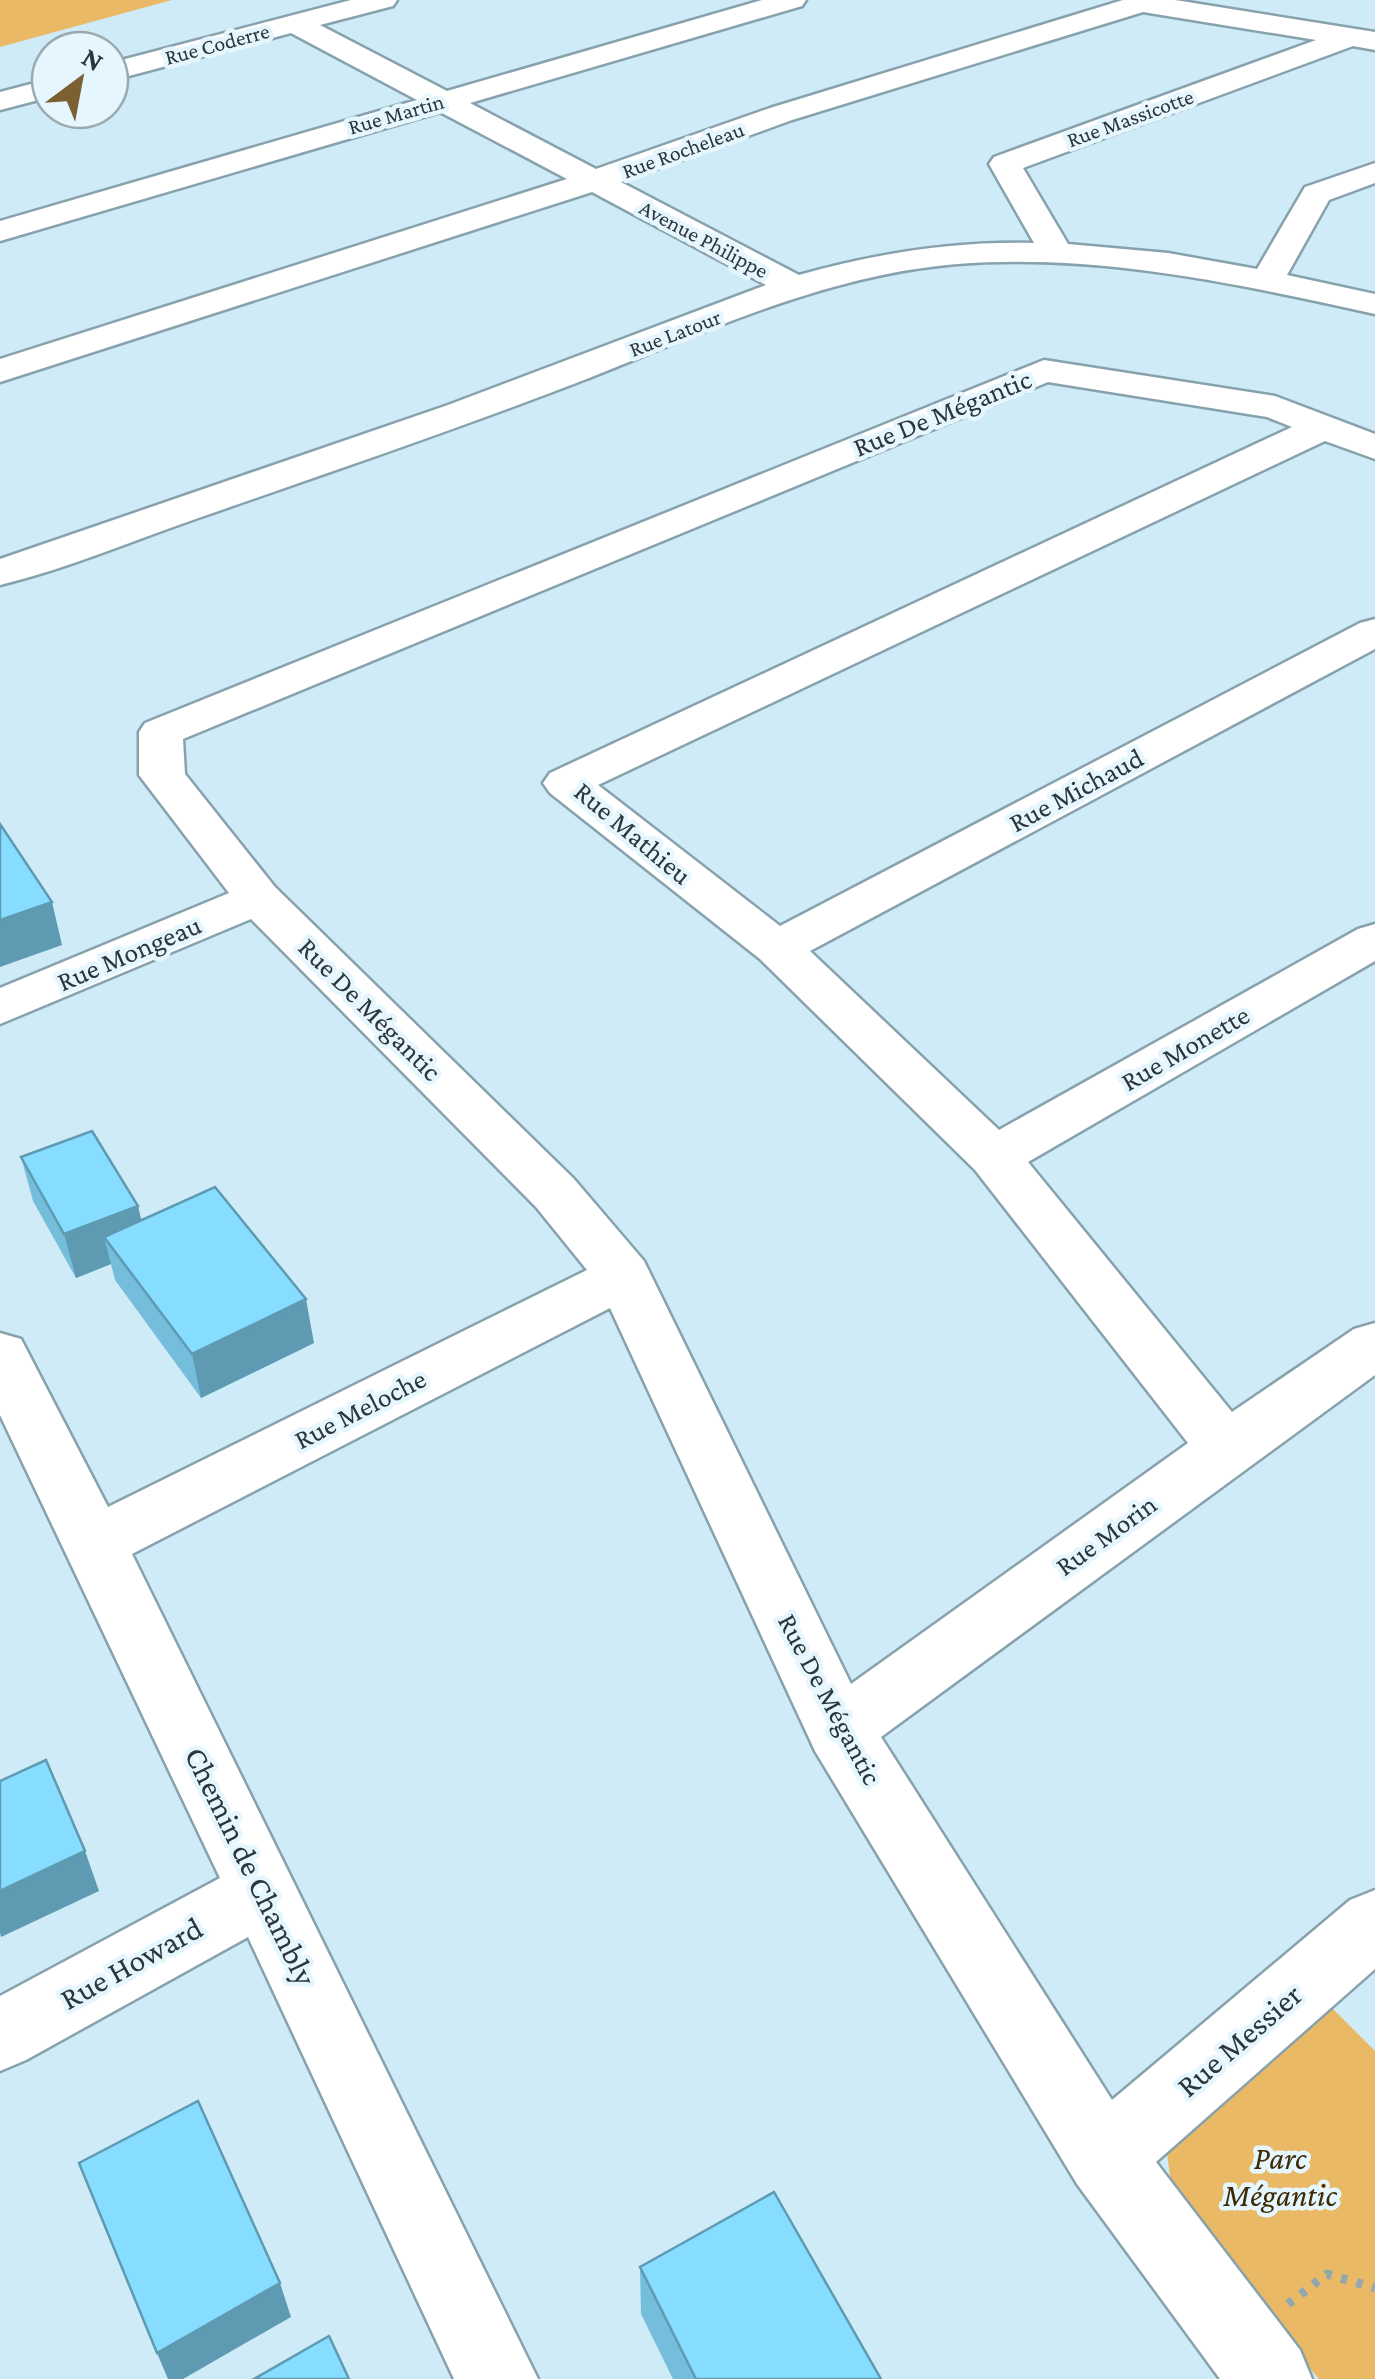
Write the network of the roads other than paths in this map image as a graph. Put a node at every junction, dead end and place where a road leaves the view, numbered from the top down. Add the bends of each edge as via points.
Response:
1 (383, 0) edge
2 (792, 0) edge
3 (294, 23) junction
4 (1363, 40) edge
5 (130, 67) edge
6 (30, 93) edge
7 (441, 100) junction
8 (0, 101) edge
9 (1375, 172) edge
10 (594, 181) junction
11 (0, 231) edge
12 (1056, 251) junction
13 (1268, 279) junction
14 (796, 287) junction
15 (1375, 304) edge
16 (0, 371) edge
17 (1326, 426) junction
18 (1375, 448) edge
19 (0, 573) edge
20 (1375, 632) edge
21 (258, 898) junction
22 (1375, 940) edge
23 (777, 948) junction
24 (0, 1007) edge
25 (994, 1157) junction
26 (624, 1276) junction
27 (1375, 1345) edge
28 (0, 1354) edge
29 (1226, 1448) junction
30 (95, 1543) junction
31 (840, 1730) junction
32 (264, 1892) junction
33 (1375, 1924) edge
34 (0, 2035) edge
35 (1104, 2157) junction
36 (1255, 2359) edge
37 (497, 2379) edge

1 - 3 street, Rue Coderre
2 - 7 street, Rue Martin
3 - 5 street, Rue Coderre
3 - 7 street, Avenue Philippe
4 - 10 street, Rue Rocheleau via 1142,2 780,114
4 - 12 street, Rue Massicotte via 1005,164
6 - 8 street
7 - 10 street, Avenue Philippe
7 - 11 street, Rue Martin
9 - 13 street via 1316,194
10 - 14 street, Avenue Philippe
10 - 16 street, Rue Rocheleau
12 - 13 street, Rue Latour
12 - 14 street, Rue Latour via 954,254
13 - 15 street, Rue Latour
14 - 19 street, Rue Latour
17 - 18 street, Rue De Mégantic
17 - 21 street, Rue De Mégantic via 1275,407 1044,371 161,732 162,775
17 - 23 street, Rue Mathieu via 566,783
20 - 23 street, Rue Michaud
21 - 24 street, Rue Mongeau
21 - 26 street, Rue De Mégantic via 555,1194
22 - 25 street, Rue Monette
23 - 25 street, Rue Mathieu
25 - 29 street, Rue Mathieu
26 - 30 street, Rue Meloche
26 - 31 street, Rue De Mégantic
27 - 29 street, Rue Morin
28 - 30 street, Chemin de Chambly
29 - 31 street, Rue Morin
30 - 32 street, Chemin de Chambly
31 - 35 street, Rue De Mégantic
32 - 34 street, Rue Howard
32 - 37 street, Chemin de Chambly
33 - 35 street, Rue Messier
35 - 36 street, Rue De Mégantic

